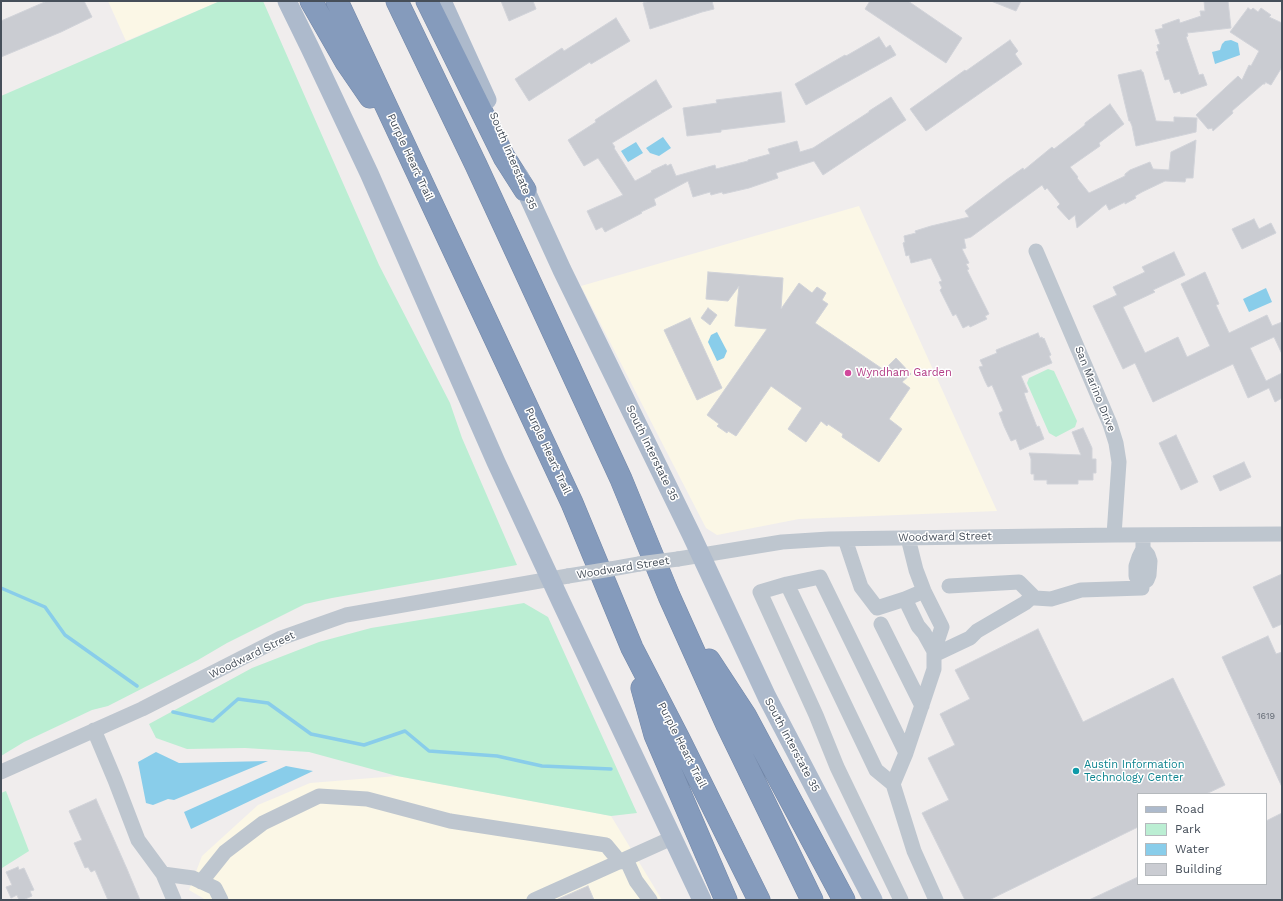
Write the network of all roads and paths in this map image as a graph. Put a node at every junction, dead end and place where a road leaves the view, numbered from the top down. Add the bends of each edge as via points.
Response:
1 (287, 1) edge
2 (311, 1) edge
3 (337, 1) edge
4 (397, 1) edge
5 (428, 1) edge
6 (442, 1) edge
7 (404, 145) junction
8 (525, 190) junction
9 (1036, 251) dead end
10 (1282, 534) edge
11 (1114, 535) junction
12 (908, 538) junction
13 (845, 539) junction
14 (1143, 542) junction
15 (701, 555) junction
16 (559, 578) junction
17 (787, 584) junction
18 (948, 586) dead end
19 (924, 591) junction
20 (669, 596) junction
21 (1033, 596) junction
22 (905, 599) junction
23 (881, 624) dead end
24 (632, 648) junction
25 (934, 653) junction
26 (922, 706) junction
27 (94, 730) junction
28 (906, 753) junction
29 (1, 772) edge
30 (893, 784) junction
31 (672, 838) junction
32 (623, 860) junction
33 (163, 874) junction
34 (201, 882) junction
35 (174, 900) edge
36 (221, 900) edge
37 (534, 900) edge
38 (650, 900) edge
39 (702, 900) edge
40 (726, 900) edge
41 (759, 900) edge
42 (812, 900) edge
43 (844, 900) edge
44 (873, 900) edge
45 (901, 900) edge
46 (936, 900) edge

1 - 16 main road via 368,173 496,462
2 - 7 highway via 346,62
3 - 7 highway, Purple Heart Trail
4 - 20 highway via 476,165 614,465
5 - 8 highway via 504,157
6 - 8 main road, South Interstate 35
7 - 24 highway, Purple Heart Trail via 572,503
8 - 15 main road, South Interstate 35
9 - 11 street, San Marino Drive via 1116,443 1119,462
10 - 14 street, Woodward Street
11 - 12 street, Woodward Street
11 - 14 street, Woodward Street
12 - 13 street, Woodward Street
12 - 19 street
13 - 15 street, Woodward Street via 782,542
13 - 22 street via 861,587 877,608
14 - 21 street via 1150,561 1149,575 1142,583 1142,588 1081,590 1051,599
15 - 16 street, Woodward Street, bridge
15 - 44 main road, South Interstate 35 via 766,697
16 - 27 street, Woodward Street via 346,615 281,638 142,709
16 - 31 main road
17 - 28 street via 820,577
17 - 30 street via 876,770
17 - 45 street via 760,592 837,767
18 - 21 street via 1020,582
19 - 22 street
19 - 25 street via 942,627
20 - 42 highway via 727,725
20 - 43 highway via 745,716
21 - 25 street via 970,638
22 - 25 street
23 - 26 street
24 - 40 highway via 655,736
24 - 41 highway, Purple Heart Trail
25 - 26 street via 934,669
26 - 28 street
27 - 29 street, Woodward Street
27 - 33 street via 138,840
28 - 30 street
30 - 46 street via 914,851
31 - 32 street
31 - 39 main road
32 - 34 street via 606,845 450,821 367,799 319,796 263,823 225,852
32 - 37 street
32 - 38 street
33 - 34 street via 193,878
33 - 35 street
34 - 36 street via 215,888

